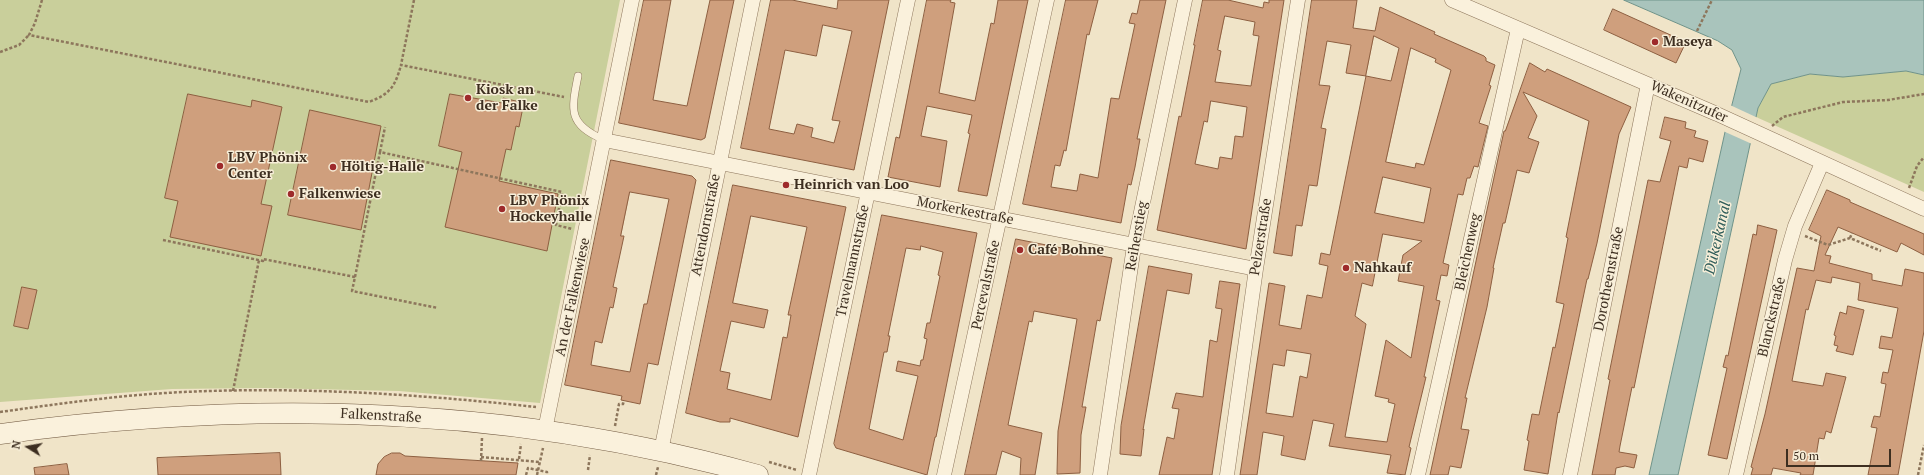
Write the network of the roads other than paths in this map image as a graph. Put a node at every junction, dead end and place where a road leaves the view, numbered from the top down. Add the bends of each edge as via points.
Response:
1 (632, 0) edge
2 (753, 0) edge
3 (908, 0) edge
4 (1047, 0) edge
5 (1185, 0) edge
6 (1298, 0) edge
7 (1452, 0) edge
8 (1518, 29) junction
9 (578, 76) dead end
10 (1648, 84) junction
11 (604, 140) junction
12 (719, 163) junction
13 (1822, 163) junction
14 (867, 193) junction
15 (1924, 209) edge
16 (1000, 218) junction
17 (1134, 246) junction
18 (1256, 269) junction
19 (0, 434) edge
20 (544, 438) junction
21 (660, 459) junction
22 (758, 475) edge
23 (809, 475) edge
24 (944, 475) edge
25 (1100, 475) edge
26 (1227, 475) edge
27 (1418, 475) edge
28 (1570, 475) edge
29 (1736, 475) edge

1 - 11 street, An der Falkenwiese
2 - 12 street, Attendornstraße
3 - 14 street, Travelmannstraße
4 - 16 street, Percevalstraße
5 - 17 street, Reiherstieg
6 - 18 street, Pelzerstraße
7 - 8 street, Wakenitzufer
8 - 10 street, Wakenitzufer
8 - 27 street, Bleichenweg
9 - 11 lane via 573,99 575,118 583,129
10 - 13 street, Wakenitzufer
10 - 28 street, Dorotheenstraße
11 - 12 street, Morkerkestraße
11 - 20 street, An der Falkenwiese
12 - 14 street, Morkerkestraße
12 - 21 street, Attendornstraße
13 - 15 street, Wakenitzufer
13 - 29 street, Blanckstraße via 1784,260
14 - 16 street, Morkerkestraße
14 - 23 street, Travelmannstraße
16 - 17 street, Morkerkestraße
16 - 24 street, Percevalstraße
17 - 18 street, Morkerkestraße
17 - 25 street, Reiherstieg
18 - 26 street, Pelzerstraße
19 - 20 main road, Falkenstraße via 72,424 235,413 342,413 427,417
20 - 21 main road, Falkenstraße
21 - 22 main road, Falkenstraße

